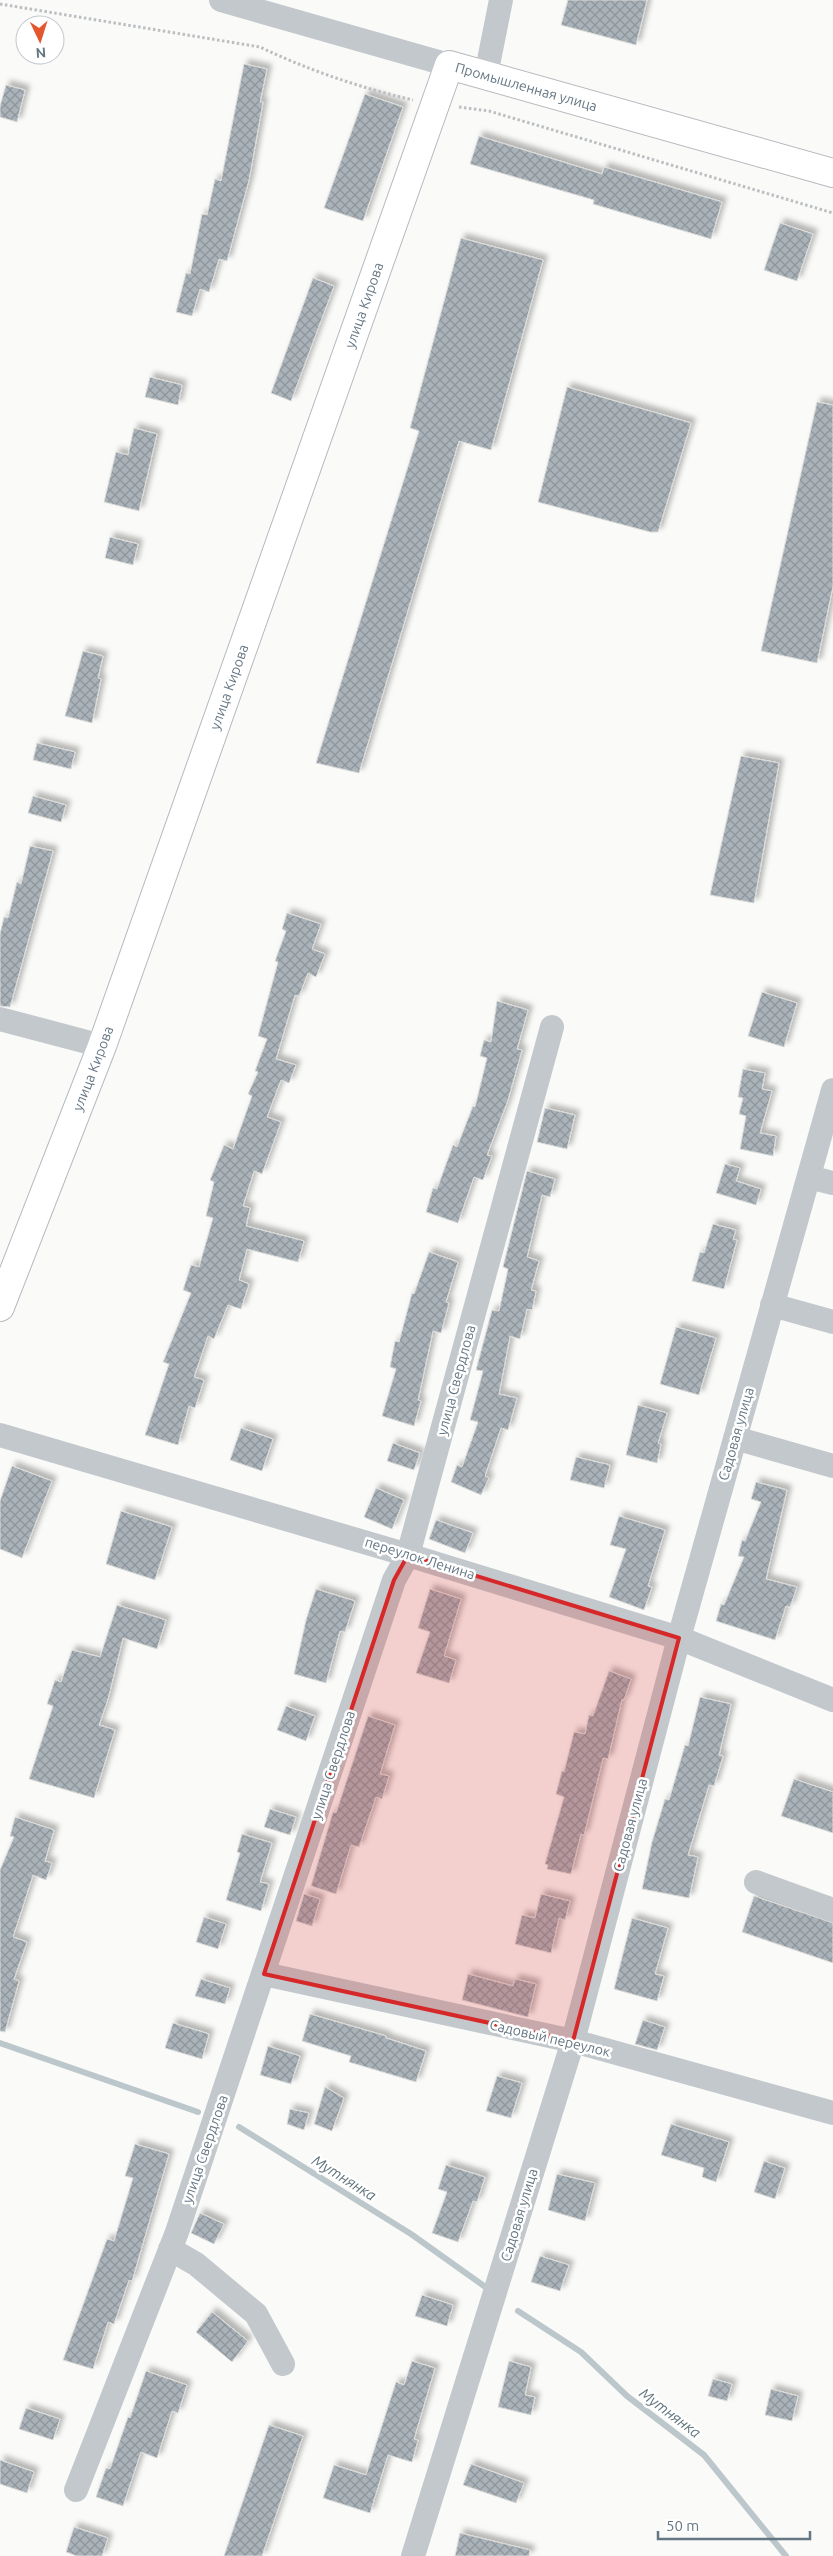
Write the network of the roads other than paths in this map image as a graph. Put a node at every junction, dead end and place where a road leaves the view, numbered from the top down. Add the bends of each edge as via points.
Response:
1 (220, 0) edge
2 (501, 0) edge
3 (449, 65) junction
4 (486, 75) junction
5 (833, 173) edge
6 (0, 1019) edge
7 (552, 1027) dead end
8 (102, 1046) junction
9 (833, 1090) edge
10 (809, 1177) junction
11 (833, 1183) edge
12 (772, 1305) junction
13 (0, 1307) edge
14 (832, 1317) edge
15 (0, 1435) edge
16 (735, 1438) junction
17 (833, 1466) edge
18 (408, 1555) junction
19 (679, 1638) junction
20 (833, 1700) edge
21 (756, 1882) dead end
22 (833, 1910) edge
23 (264, 1974) junction
24 (573, 2041) junction
25 (833, 2113) edge
26 (170, 2250) junction
27 (283, 2364) dead end
28 (76, 2490) dead end
29 (413, 2556) edge

1 - 3 street, Промышленная улица
2 - 4 street
3 - 4 main road, Промышленная улица
3 - 8 main road, улица Кирова
4 - 5 main road, Промышленная улица
6 - 8 street
7 - 18 street, улица Свердлова
8 - 13 main road, улица Кирова
9 - 10 street, Садовая улица
10 - 11 street
10 - 12 street, Садовая улица
12 - 14 street
12 - 16 street, Садовая улица
15 - 18 street, переулок Ленина
16 - 17 street
16 - 19 street, Садовая улица
18 - 19 street, переулок Ленина
18 - 23 street, улица Свердлова via 394,1580
19 - 20 street, переулок Ленина
19 - 24 street, Садовая улица
21 - 22 street
23 - 24 street, Садовый переулок
23 - 26 street, улица Свердлова
24 - 25 street, Садовый переулок
24 - 29 street, Садовая улица
26 - 27 street via 196,2264 256,2314
26 - 28 street, улица Свердлова

